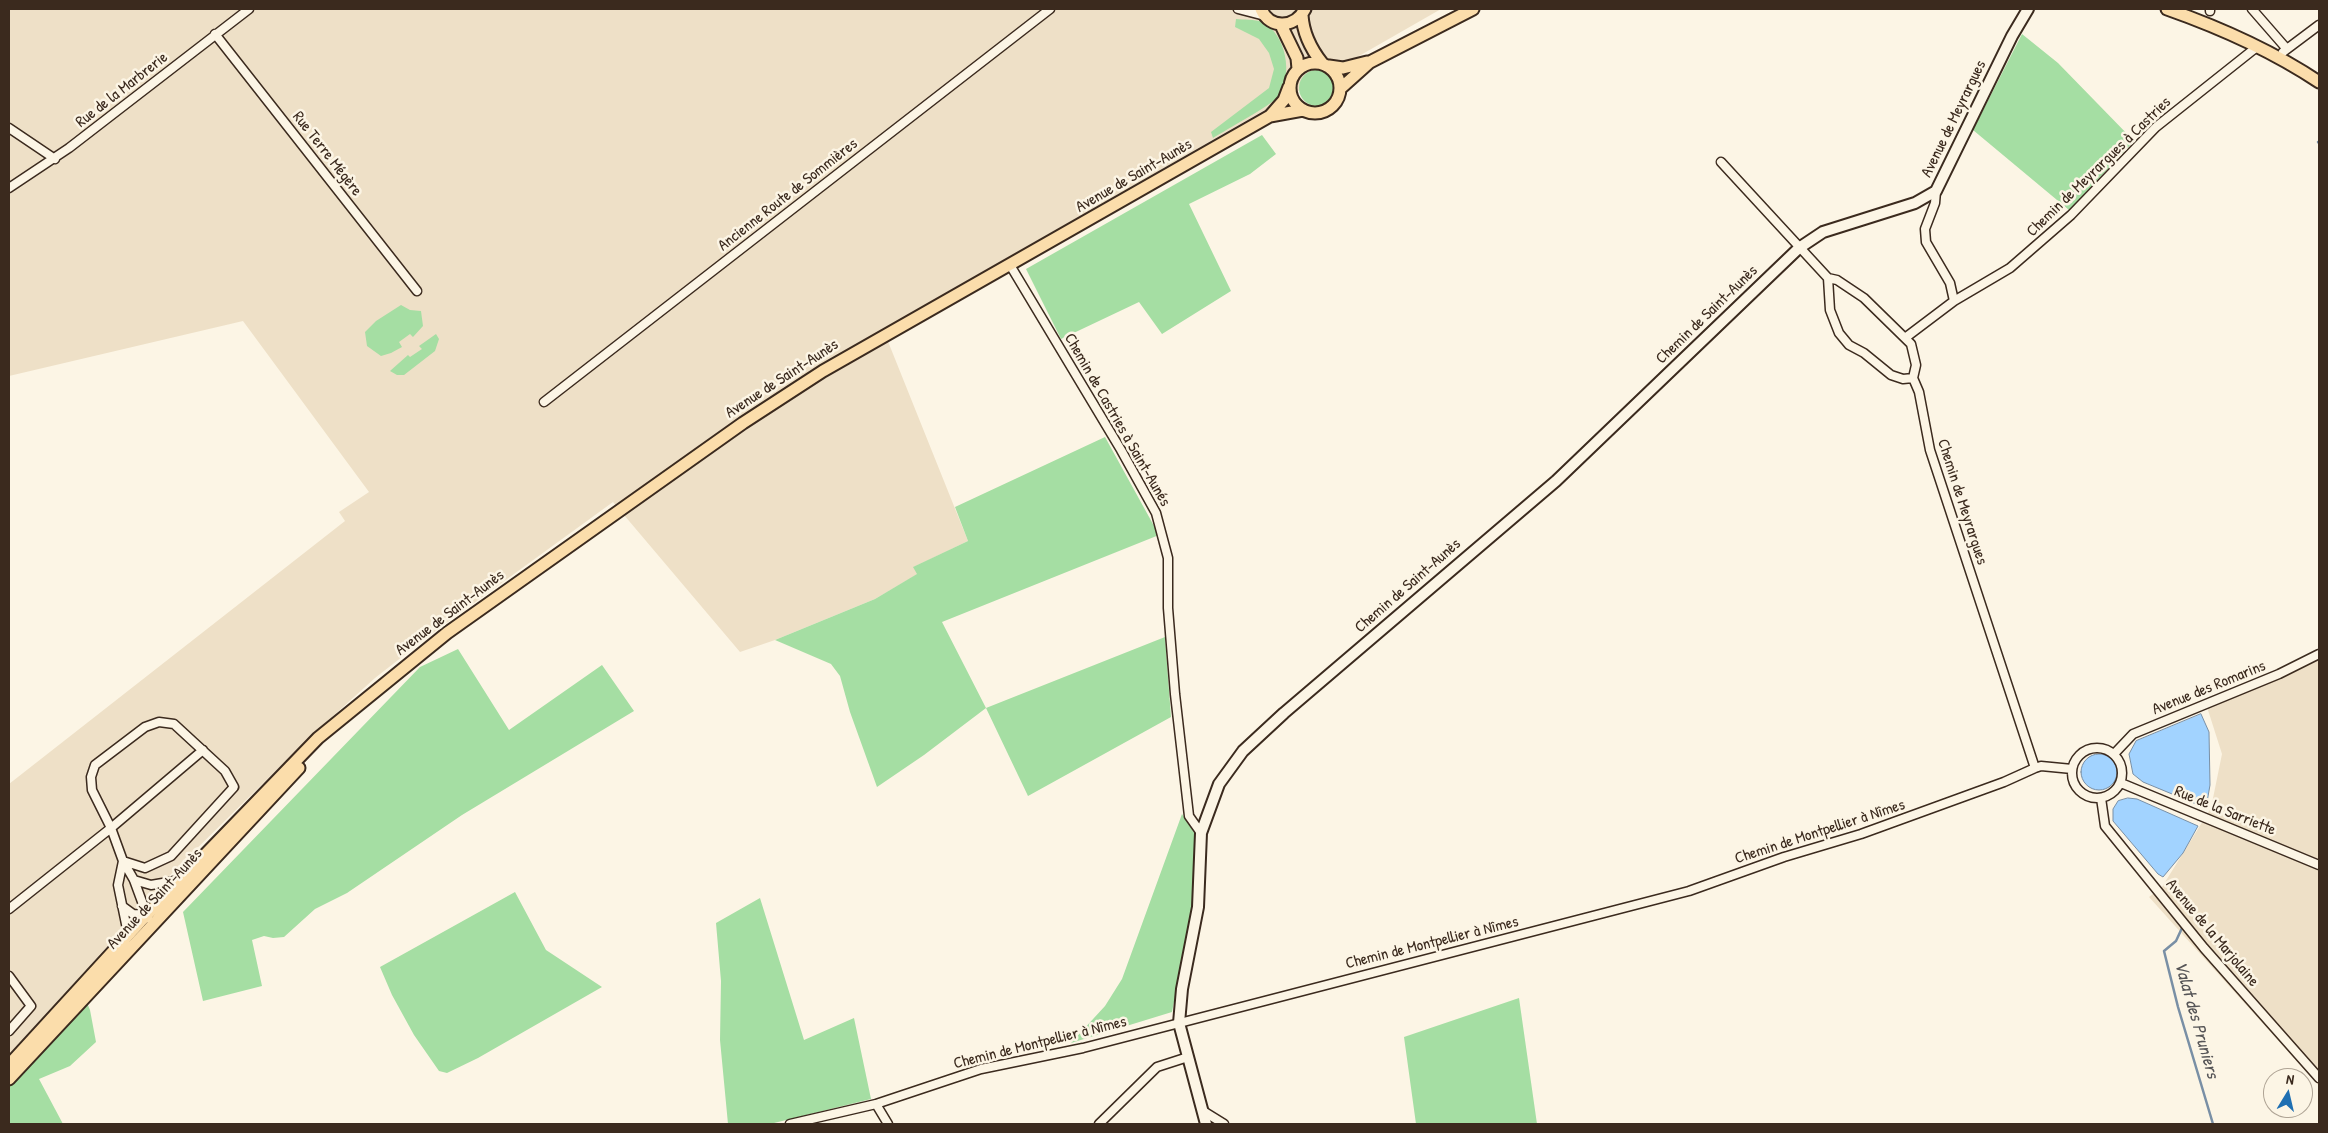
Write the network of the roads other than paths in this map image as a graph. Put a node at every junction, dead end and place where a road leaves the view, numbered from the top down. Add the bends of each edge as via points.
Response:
1 (249, 9) edge
2 (1050, 9) edge
3 (1238, 9) edge
4 (1473, 9) edge
5 (2028, 9) edge
6 (2166, 9) edge
7 (2252, 9) edge
8 (1264, 12) edge
9 (1303, 12) edge
10 (1282, 24) junction
11 (2319, 25) edge
12 (216, 34) junction
13 (2258, 46) junction
14 (2282, 52) junction
15 (1370, 62) junction
16 (1326, 65) junction
17 (1298, 69) junction
18 (2319, 82) edge
19 (1290, 83) junction
20 (1341, 88) junction
21 (1303, 110) junction
22 (1270, 116) junction
23 (9, 128) edge
24 (55, 159) junction
25 (1721, 162) dead end
26 (9, 188) edge
27 (1936, 191) junction
28 (1799, 248) junction
29 (1010, 265) junction
30 (1828, 278) junction
31 (417, 291) dead end
32 (1954, 301) junction
33 (1905, 338) junction
34 (1913, 378) junction
35 (544, 402) dead end
36 (2319, 654) edge
37 (343, 718) junction
38 (204, 750) junction
39 (2114, 754) junction
40 (2034, 768) junction
41 (2072, 769) junction
42 (2121, 782) junction
43 (2101, 798) junction
44 (111, 828) junction
45 (1201, 833) junction
46 (123, 861) junction
47 (2319, 865) edge
48 (134, 880) junction
49 (180, 880) junction
50 (122, 906) junction
51 (9, 909) edge
52 (164, 914) junction
53 (147, 915) junction
54 (151, 928) junction
55 (127, 936) junction
56 (9, 976) edge
57 (1179, 1023) junction
58 (9, 1031) edge
59 (1188, 1056) junction
60 (9, 1065) edge
61 (2319, 1078) edge
62 (9, 1079) edge
63 (876, 1104) junction
64 (1203, 1111) junction
65 (790, 1124) edge
66 (888, 1124) edge
67 (1099, 1124) edge
68 (1206, 1124) edge
69 (1224, 1124) edge

1 - 12 street, Rue de la Marbrerie
2 - 35 street, Ancienne Route de Sommières
3 - 8 street
4 - 15 main road
5 - 27 street, Avenue de Meyrargues
6 - 13 main road via 2225,30
7 - 14 street
8 - 10 main road via 1270,20
9 - 10 main road via 1293,23
9 - 16 main road via 1303,25 1314,53
10 - 17 main road via 1297,58
11 - 14 street
12 - 24 street, Rue de la Marbrerie
12 - 31 street, Rue Terre Mégère
13 - 14 main road
13 - 32 street, Chemin de Meyrargues à Castries via 2156,126 2071,215 2010,268
14 - 18 main road
15 - 16 main road via 1343,68
15 - 20 main road
16 - 17 main road via 1305,64
16 - 20 main road via 1336,72
17 - 19 main road
19 - 21 main road via 1293,99
19 - 22 main road, Avenue de Saint-Aunès via 1284,100
20 - 21 main road via 1329,109 1313,113
21 - 22 main road, Avenue de Saint-Aunès
22 - 29 main road, Avenue de Saint-Aunès
23 - 24 street
24 - 26 street, Rue de la Marbrerie
25 - 28 street, Chemin de Meyrargues
27 - 28 street, Avenue de Meyrargues via 1915,203 1823,232
27 - 32 street via 1925,229 1926,242 1950,284
28 - 30 street, Chemin de Meyrargues
28 - 45 street, Chemin de Saint-Aunès via 1556,481 1242,751 1219,784
29 - 37 main road, Avenue de Saint-Aunès via 847,356 743,423 447,633
29 - 45 street, Chemin de Castries à Saint-Aunés via 1156,513 1168,558 1168,608 1175,694 1189,816
30 - 33 street, Chemin de Meyrargues via 1864,298
30 - 34 street via 1830,310 1839,333 1849,345 1891,375
32 - 33 street, Chemin de Meyrargues à Castries
33 - 34 street, Chemin de Meyrargues via 1911,344 1914,356
34 - 40 street, Chemin de Meyrargues via 1919,392 1930,450
36 - 39 street, Avenue des Romarins via 2279,674 2133,734
37 - 49 main road, Avenue de Saint-Aunès via 318,738
37 - 52 main road, Avenue de Saint-Aunès
38 - 44 street
38 - 44 street via 174,724 159,722 145,727 95,765 91,777 92,790
38 - 46 street via 225,771 234,786 171,856 145,868
39 - 41 street via 2104,748 2087,749 2078,756
39 - 42 street via 2122,768
40 - 41 street, Chemin de Montpellier à Nîmes
40 - 57 street, Chemin de Montpellier à Nîmes via 1861,834 1689,891
41 - 43 street via 2080,791
42 - 43 street via 2114,792
42 - 47 street, Rue de la Sarriette
43 - 61 street, Avenue de la Marjolaine via 2105,826 2204,948
44 - 46 street
44 - 51 street
45 - 57 street, Chemin de Saint-Aunès via 1198,907 1182,989
46 - 48 street
46 - 50 street via 118,885
48 - 49 street via 151,884
48 - 53 street
49 - 53 main road, Avenue de Saint-Aunès
50 - 53 street via 133,914
50 - 55 street
52 - 53 street
52 - 54 main road, Avenue de Saint-Aunès
53 - 54 street
53 - 55 main road, Avenue de Saint-Aunès
54 - 62 main road, Avenue de Saint-Aunès
55 - 60 main road, Avenue de Saint-Aunès
56 - 58 street via 31,1006
57 - 59 street
57 - 63 street, Chemin de Montpellier à Nîmes via 1083,1048 981,1069
59 - 64 street
59 - 67 street via 1157,1067
63 - 65 street, Chemin de Montpellier à Nîmes
63 - 66 street
64 - 68 street
64 - 69 street

